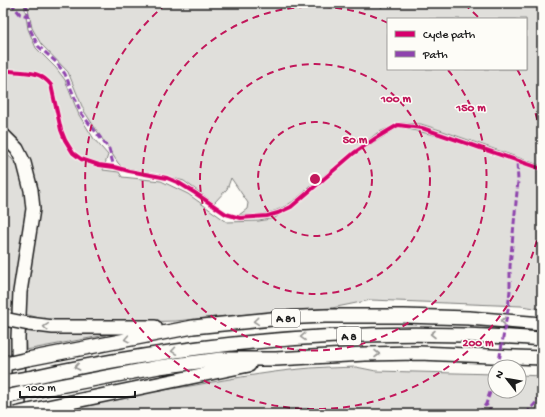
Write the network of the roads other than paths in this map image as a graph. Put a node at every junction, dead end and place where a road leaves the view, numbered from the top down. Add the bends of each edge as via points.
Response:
1 (3, 135) edge
2 (3, 148) edge
3 (26, 173) junction
4 (6, 319) edge
5 (542, 324) edge
6 (193, 327) junction
7 (542, 339) edge
8 (542, 358) edge
9 (276, 359) junction
10 (6, 364) edge
11 (6, 382) edge
12 (6, 397) edge
13 (24, 412) edge
14 (15, 414) edge

1 - 3 highway via 21,154
2 - 3 highway
3 - 13 highway via 33,209 20,292 18,338
6 -> 4 highway, bridge via 52,327
5 -> 6 highway, A 81 via 428,316 325,316
6 -> 10 highway, A 81, bridge
7 -> 11 highway, A 8, bridge via 404,334 280,339 157,353
9 -> 8 highway, A 8 via 419,353
9 - 12 highway, A 8, bridge via 221,359 159,367
9 - 13 highway
13 - 14 highway, bridge

